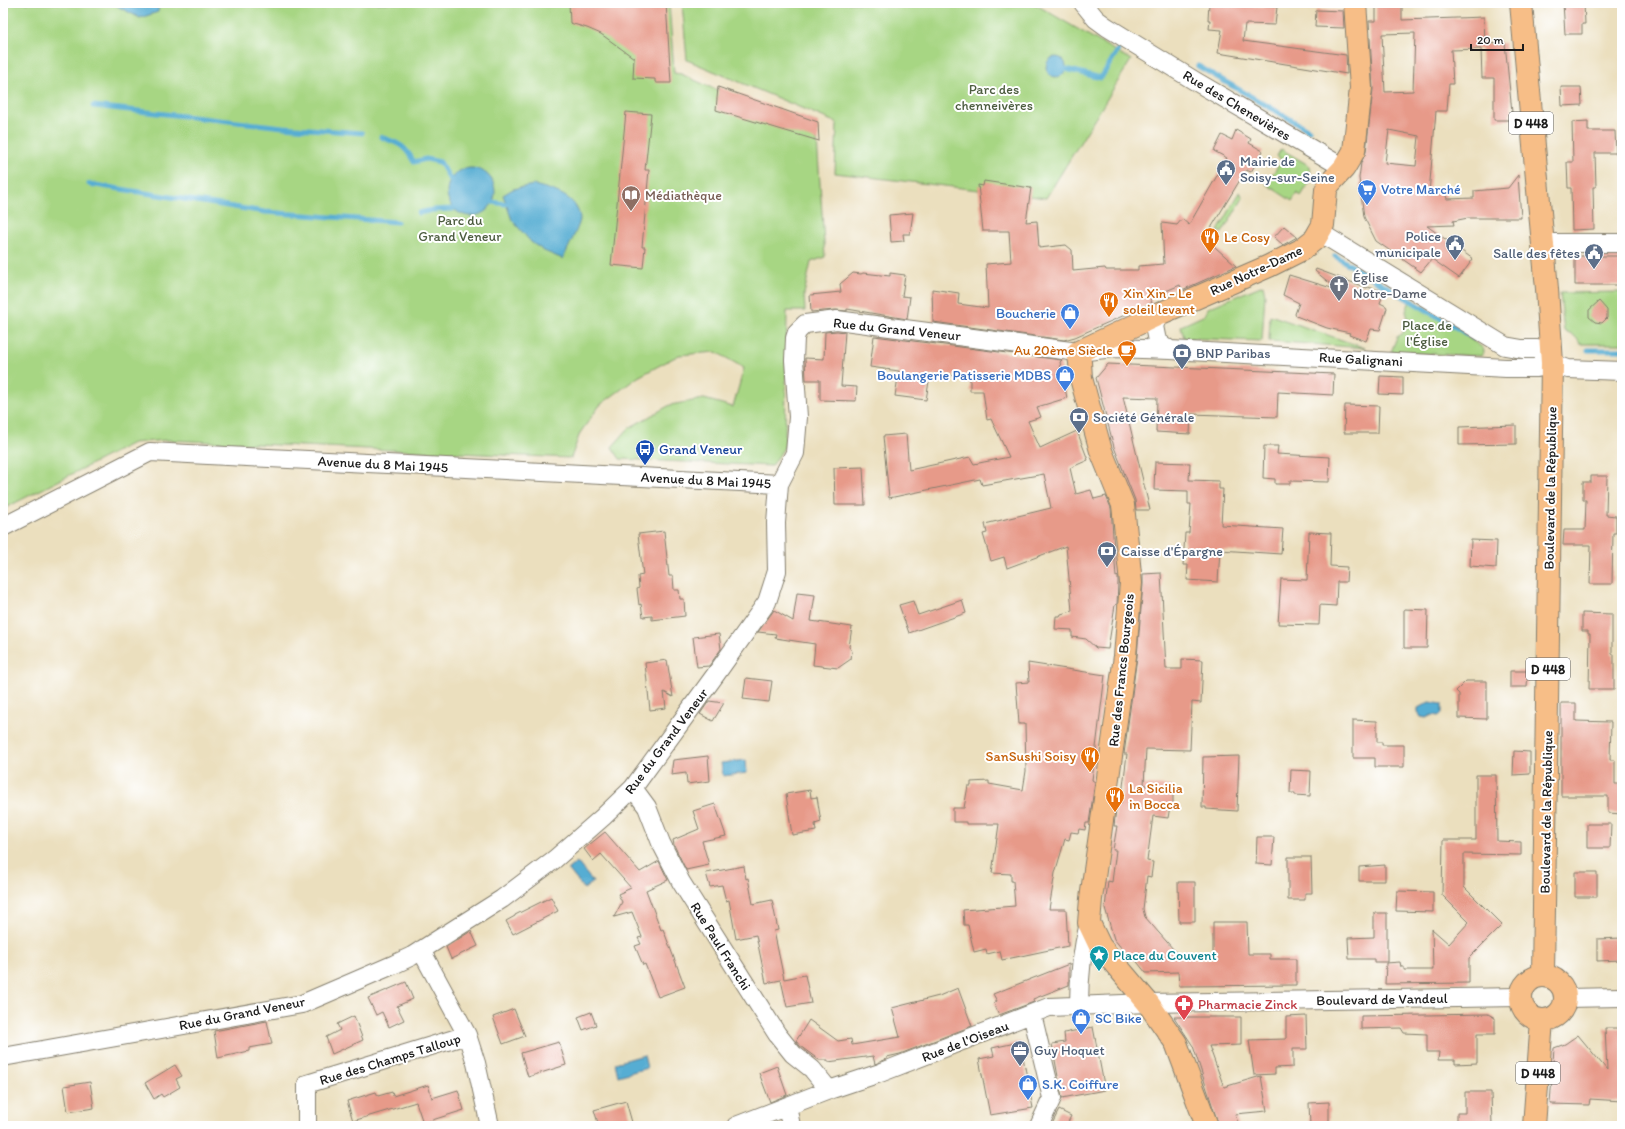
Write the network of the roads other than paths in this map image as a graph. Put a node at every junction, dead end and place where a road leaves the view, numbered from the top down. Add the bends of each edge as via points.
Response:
1 (1083, 3) edge
2 (1355, 3) edge
3 (1521, 3) edge
4 (1344, 168) junction
5 (1320, 232) junction
6 (1542, 243) junction
7 (1622, 244) edge
8 (1159, 314) junction
9 (1505, 346) junction
10 (1170, 350) junction
11 (1078, 352) junction
12 (1552, 363) junction
13 (1506, 368) junction
14 (1622, 371) edge
15 (780, 484) junction
16 (3, 527) edge
17 (633, 788) junction
18 (1089, 923) junction
19 (421, 950) junction
20 (1543, 975) junction
21 (1520, 997) junction
22 (1622, 997) edge
23 (1565, 998) junction
24 (1148, 1003) junction
25 (1079, 1005) junction
26 (1032, 1014) junction
27 (1542, 1020) junction
28 (467, 1035) junction
29 (3, 1057) edge
30 (829, 1090) junction
31 (787, 1106) junction
32 (307, 1126) edge
33 (490, 1126) edge
34 (736, 1126) edge
35 (791, 1126) edge
36 (1039, 1126) edge
37 (1207, 1126) edge
38 (1534, 1126) edge

1 - 4 street, Rue des Chenevières via 1096,19
2 - 4 main road via 1361,88 1354,151
3 - 6 main road, Boulevard de la République / D 448
4 - 5 main road via 1326,190
5 - 8 main road, Rue Notre-Dame via 1301,250
5 - 9 street
6 - 7 street
6 - 12 main road, Boulevard de la République / D 448
8 - 10 street via 1154,326 1157,341
8 - 11 main road, Rue Notre-Dame
9 - 12 street via 1537,349
9 - 13 street
10 - 11 street, Rue Galignani via 1114,348
10 - 13 street, Rue Galignani
11 - 15 street, Rue du Grand Veneur via 837,320 805,324 795,338 798,417 795,453
11 - 18 main road, Rue des Francs Bourgeois via 1081,378 1101,451 1123,505 1131,583 1125,656
12 - 13 street, Rue Galignani via 1537,368
12 - 14 street via 1568,369
12 - 20 main road, Boulevard de la République / D 448
15 - 16 street, Avenue du 8 Mai 1945 via 150,452
15 - 17 street, Rue du Grand Veneur via 776,523 777,571 767,602
17 - 19 street, Rue du Grand Veneur via 555,858 508,894
17 - 30 street, Rue Paul Franchi via 647,807 661,843 682,882 777,1034 792,1054 812,1069
18 - 24 main road via 1100,946
18 - 25 street, Rue des Francs Bourgeois via 1081,964
19 - 28 street
19 - 29 street, Rue du Grand Veneur via 395,964 302,1004
20 - 21 main road via 1529,980 1523,986
20 - 23 main road via 1557,981
21 - 24 street, Boulevard de Vandeul
21 - 27 main road via 1528,1014
22 - 23 street
23 - 27 main road via 1562,1010 1550,1019
24 - 25 street, Rue de l'Oiseau
24 - 37 main road via 1176,1044
25 - 26 street, Rue de l'Oiseau via 1049,1007
26 - 30 street, Rue de l'Oiseau
26 - 36 street via 1052,1098
27 - 38 main road, D 448
28 - 32 street, Rue des Champs Talloup via 307,1084
28 - 33 street
30 - 31 street, Rue de l'Oiseau
31 - 34 street, Rue de l'Oiseau
31 - 35 street

